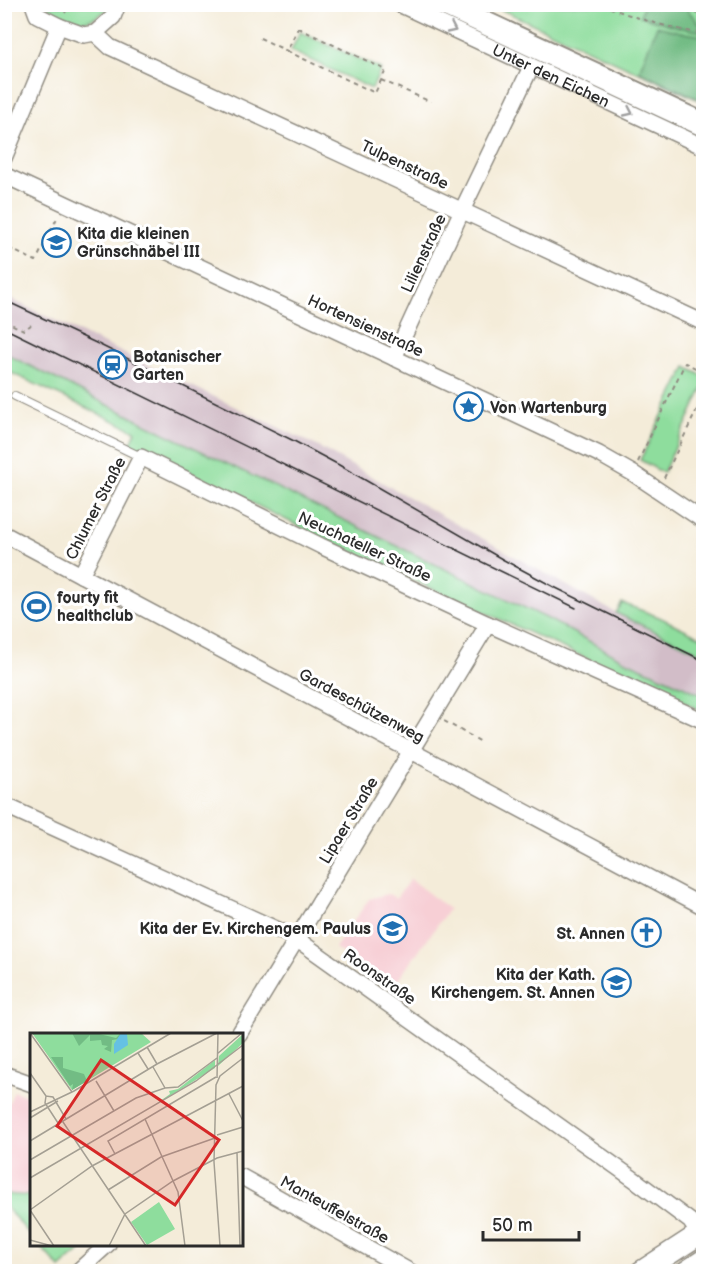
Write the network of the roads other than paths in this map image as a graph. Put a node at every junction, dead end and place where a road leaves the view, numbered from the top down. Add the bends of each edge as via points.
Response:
1 (33, 4) edge
2 (118, 4) edge
3 (399, 4) edge
4 (444, 4) edge
5 (62, 20) junction
6 (95, 33) junction
7 (531, 67) junction
8 (704, 125) edge
9 (704, 147) edge
10 (4, 158) edge
11 (4, 175) edge
12 (462, 211) junction
13 (704, 323) edge
14 (394, 358) junction
15 (15, 396) dead end
16 (141, 457) junction
17 (704, 521) edge
18 (4, 534) edge
19 (81, 575) junction
20 (488, 624) junction
21 (704, 721) edge
22 (411, 751) junction
23 (4, 805) edge
24 (704, 907) edge
25 (297, 940) junction
26 (240, 1033) edge
27 (4, 1074) edge
28 (30, 1083) edge
29 (243, 1178) edge
30 (701, 1232) edge
31 (107, 1246) edge
32 (704, 1260) edge
33 (77, 1272) edge
34 (411, 1272) edge
35 (641, 1272) edge
36 (686, 1272) edge

1 - 5 street via 37,15
2 - 6 street via 113,17
3 -> 7 street, Unter den Eichen
4 - 8 main road, Unter den Eichen
5 - 6 street via 84,35
5 - 10 street
6 - 12 street, Tulpenstraße via 110,47
7 -> 9 street, Unter den Eichen
7 - 12 street, Lilienstraße
11 - 14 street, Hortensienstraße
12 - 13 street, Tulpenstraße
12 - 14 street, Lilienstraße
14 - 17 street, Hortensienstraße via 599,454
15 - 16 lane, Neuchateller Straße
16 - 19 street, Chlumer Straße
16 - 20 street, Neuchateller Straße
18 - 19 street, Gardeschützenweg
19 - 22 street, Gardeschützenweg
20 - 21 street, Neuchateller Straße
20 - 22 street, Lipaer Straße
22 - 24 street, Gardeschützenweg
22 - 25 street, Lipaer Straße
23 - 25 street, Roonstraße
25 - 26 street, Lipaer Straße
25 - 30 street, Roonstraße via 635,1180
27 - 28 street
29 - 34 street, Manteuffelstraße
30 - 35 main road
31 - 33 street
32 - 36 main road

